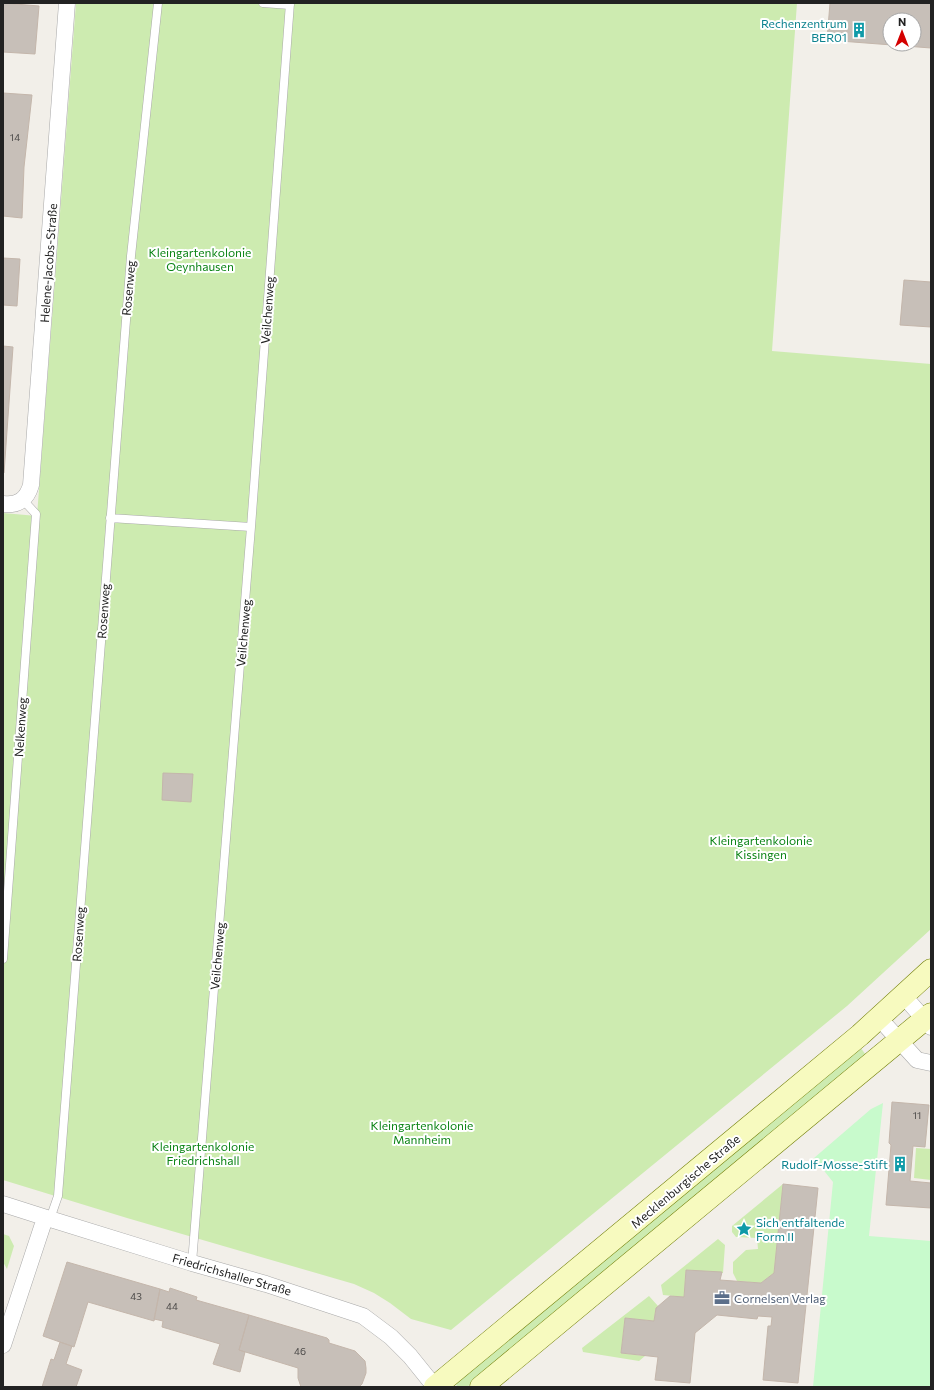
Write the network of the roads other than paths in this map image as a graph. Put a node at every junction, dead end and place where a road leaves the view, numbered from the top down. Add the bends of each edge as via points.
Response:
1 (67, 3) edge
2 (158, 3) edge
3 (263, 3) edge
4 (290, 4) edge
5 (23, 500) junction
6 (3, 504) edge
7 (110, 518) junction
8 (251, 527) junction
9 (3, 959) edge
10 (931, 970) edge
11 (903, 995) junction
12 (879, 1018) junction
13 (929, 1020) edge
14 (898, 1041) junction
15 (931, 1063) edge
16 (3, 1204) edge
17 (47, 1219) junction
18 (192, 1263) junction
19 (3, 1345) edge
20 (435, 1387) edge
21 (481, 1387) edge

1 - 5 street, Helene-Jacobs-Straße via 30,485
2 - 7 lane, Rosenweg via 131,256
3 - 4 lane
4 - 8 lane, Veilchenweg
5 - 6 street via 10,505
5 - 9 lane, Nelkenweg via 36,514
7 - 8 lane
7 - 17 lane, Rosenweg via 58,1196
8 - 18 lane, Veilchenweg
10 - 11 main road, Mecklenburgische Straße
11 - 12 main road, Mecklenburgische Straße
11 - 13 street
12 - 14 street
12 - 20 main road, Mecklenburgische Straße
13 - 14 main road
14 - 15 street via 917,1060
14 - 21 main road
16 - 17 street, Friedrichshaller Straße
17 - 18 street, Friedrichshaller Straße
17 - 19 street
18 - 20 street, Friedrichshaller Straße via 363,1316 391,1337

